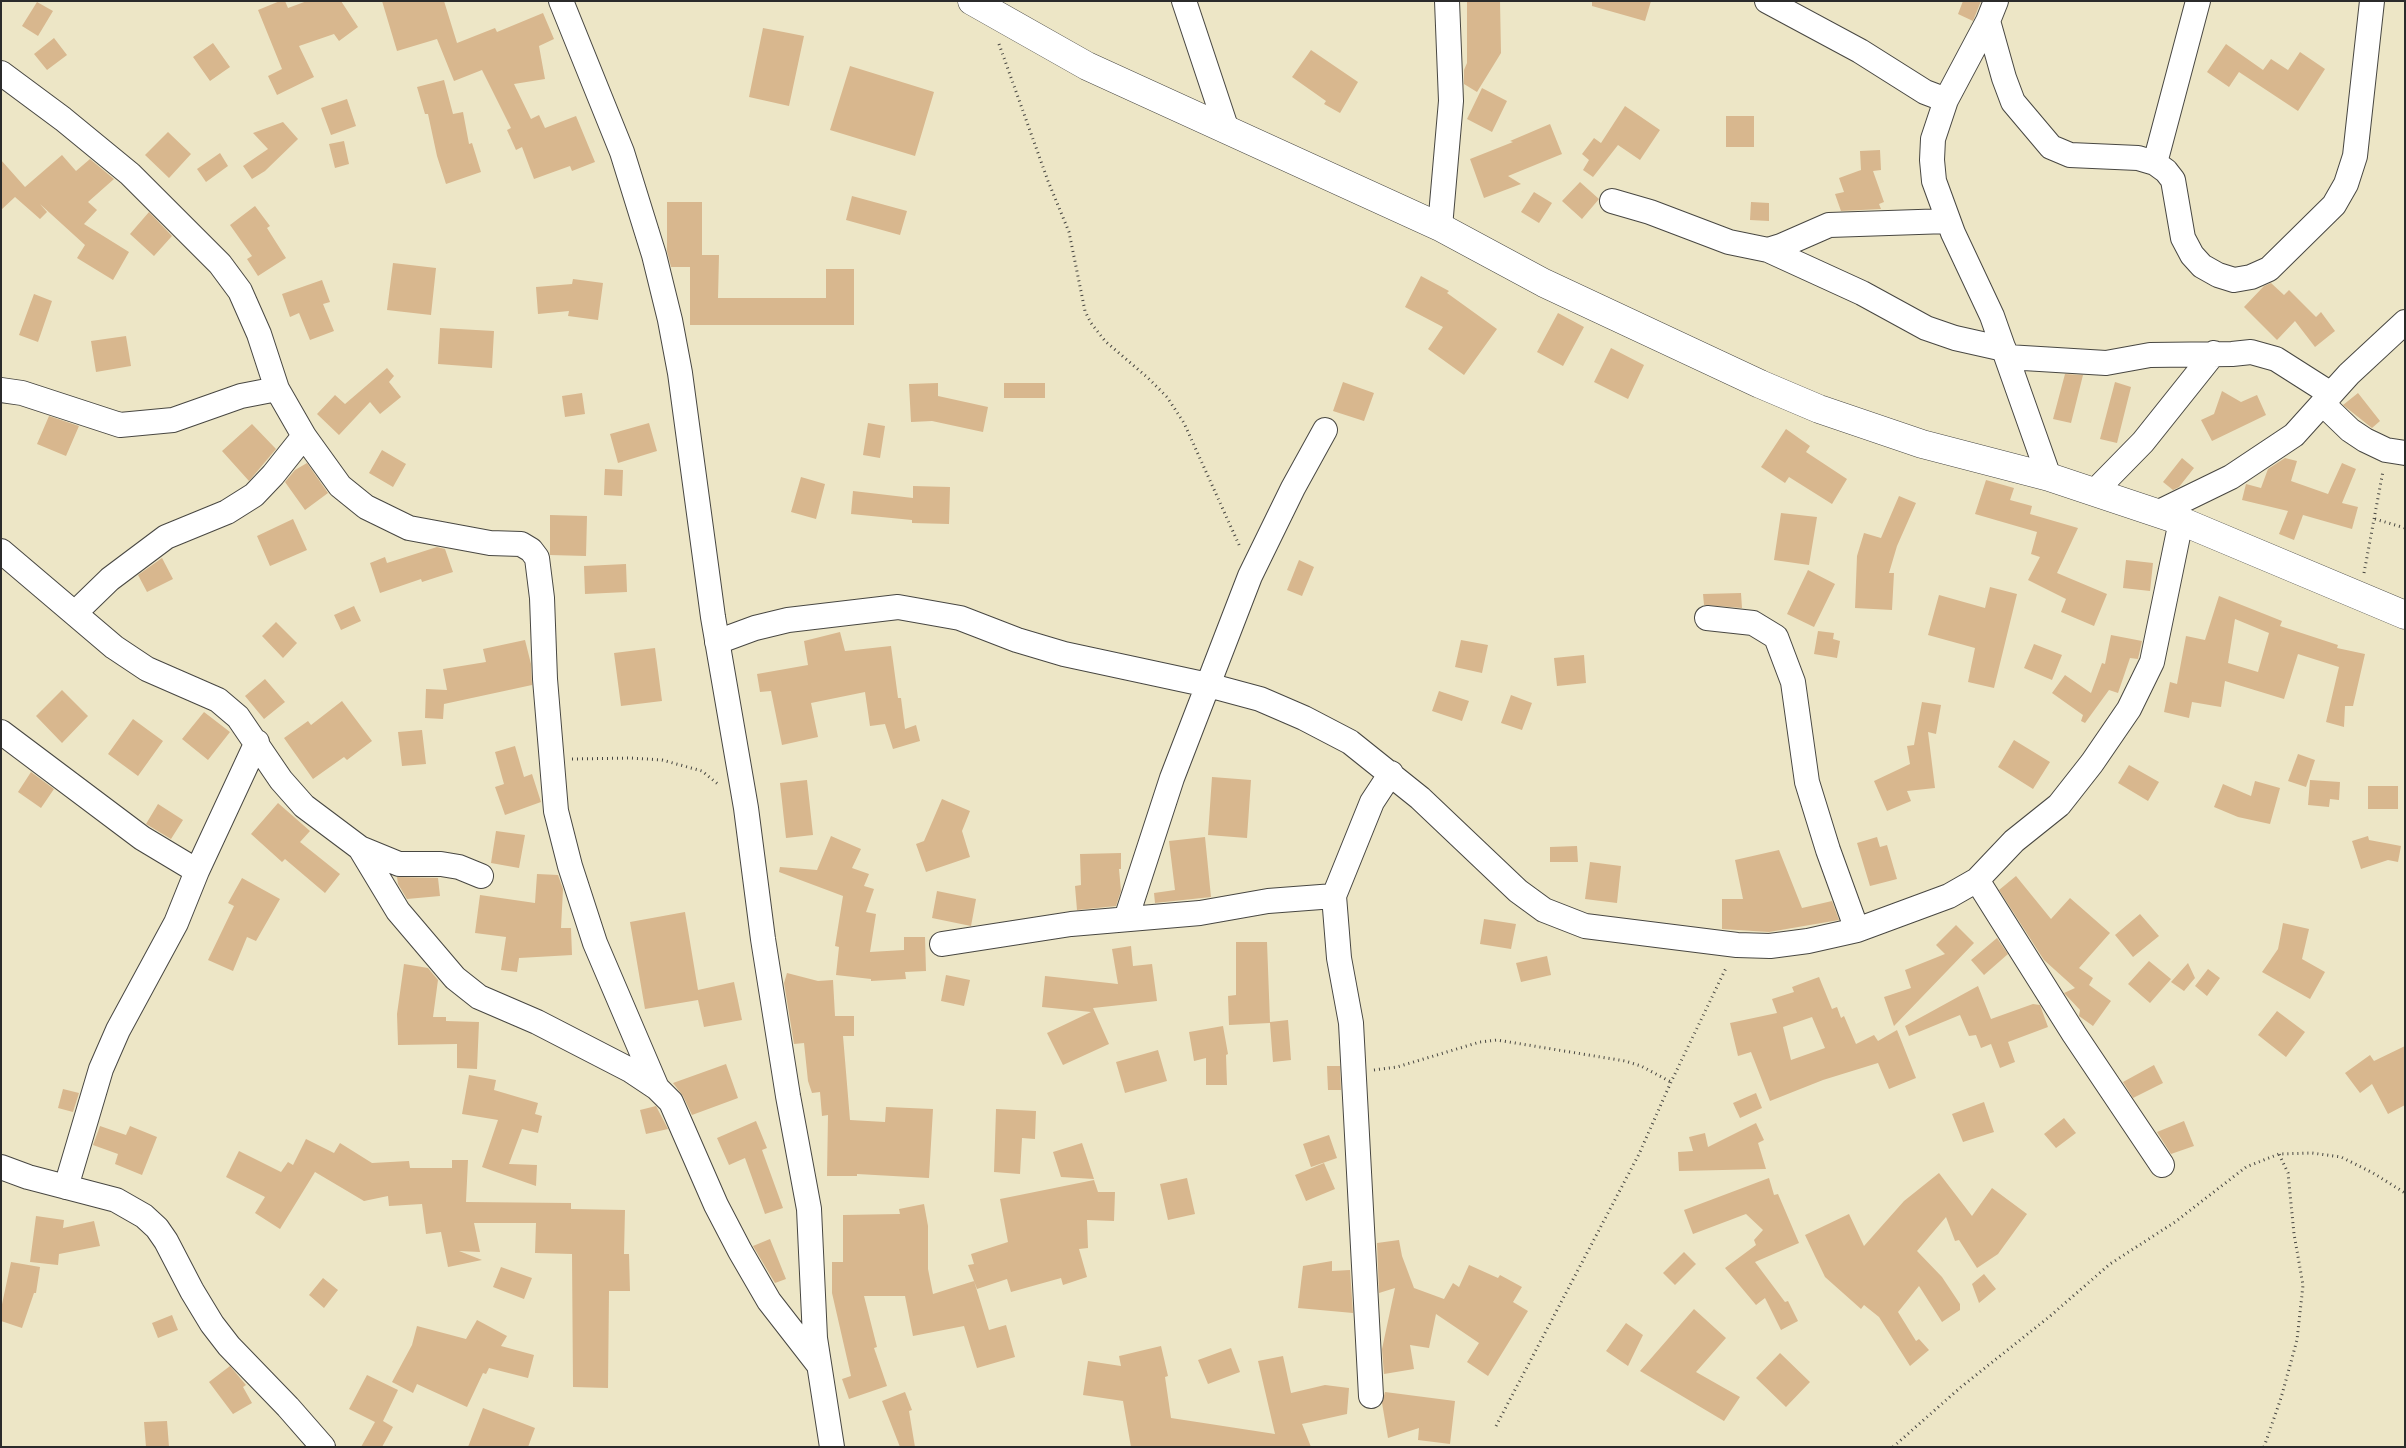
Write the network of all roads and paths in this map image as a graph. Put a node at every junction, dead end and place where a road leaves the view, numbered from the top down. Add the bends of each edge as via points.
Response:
1 (560, 1) edge
2 (1184, 1) edge
3 (1448, 1) edge
4 (1767, 1) edge
5 (2198, 1) edge
6 (2372, 1) edge
7 (979, 5) edge
8 (1992, 11) edge
9 (1, 73) edge
10 (1946, 100) junction
11 (1227, 130) junction
12 (2155, 163) junction
13 (1612, 201) dead end
14 (1948, 221) junction
15 (1440, 227) junction
16 (1768, 250) junction
17 (2405, 322) edge
18 (2005, 353) junction
19 (2214, 353) junction
20 (277, 389) junction
21 (1, 390) edge
22 (2327, 399) junction
23 (1325, 430) dead end
24 (304, 436) junction
25 (2395, 452) edge
26 (2049, 477) junction
27 (2094, 492) junction
28 (2169, 517) junction
29 (2375, 519) junction
30 (2405, 528) edge
31 (1, 551) edge
32 (1250, 576) junction
33 (2359, 596) junction
34 (76, 612) junction
35 (2405, 615) edge
36 (1707, 618) dead end
37 (718, 642) junction
38 (1208, 685) junction
39 (1, 732) edge
40 (257, 742) junction
41 (553, 758) junction
42 (1391, 773) junction
43 (746, 808) junction
44 (360, 848) junction
45 (197, 871) junction
46 (480, 876) dead end
47 (1978, 880) junction
48 (1334, 896) junction
49 (1126, 919) junction
50 (1857, 930) junction
51 (942, 944) dead end
52 (1737, 945) junction
53 (1354, 1072) junction
54 (1670, 1082) junction
55 (657, 1088) junction
56 (2279, 1154) junction
57 (2162, 1165) dead end
58 (1, 1167) edge
59 (66, 1186) junction
60 (2405, 1193) edge
61 (819, 1365) junction
62 (1371, 1396) dead end
63 (1496, 1426) dead end
64 (323, 1447) edge
65 (832, 1447) edge
66 (1893, 1447) edge
67 (2264, 1447) edge

1 - 37 street via 622,152 654,255 680,373
2 - 11 street
3 - 15 street via 1451,101
4 - 10 street via 1860,51 1925,92
5 - 12 street
6 - 12 street via 2355,156 2346,184 2334,205 2269,269 2234,280 2202,266 2183,238 2173,180
7 - 11 main road via 1087,66
7 - 32 path via 1069,232 1085,311 1105,341 1148,378 1184,423 1235,533
8 - 10 street
8 - 12 street via 2004,78 2013,102 2051,147 2070,156 2138,158
9 - 20 street via 130,174 220,264 240,291 259,334
10 - 14 street via 1933,139 1932,160 1934,181
11 - 15 main road
13 - 16 street via 1730,242
14 - 16 street via 1829,225
14 - 18 street via 1985,299
15 - 26 main road via 1544,284 1819,409 1922,444
16 - 18 street via 1862,293 1926,328
17 - 22 street
18 - 19 street via 2106,363 2150,355
18 - 26 street
19 - 22 street via 2251,352 2276,359
19 - 27 street via 2143,442
20 - 21 street via 241,396 173,420 120,425 22,393
20 - 24 street
22 - 25 street via 2350,430
22 - 28 street via 2294,435
23 - 32 street
24 - 34 street via 254,495 227,512 166,537 110,578
24 - 41 street via 340,486 380,515 428,533 490,543 521,544 531,550 537,558 540,573
25 - 29 path
26 - 27 main road
27 - 28 main road
28 - 33 main road
28 - 47 street via 2152,662 2128,709 2059,805 2014,842
29 - 30 path
29 - 33 path
31 - 34 street
32 - 38 street
33 - 35 main road
34 - 40 street via 114,646 147,669 218,700 238,717
36 - 50 street via 1753,623 1776,637 1793,682 1807,782
37 - 38 street via 788,620 898,607 960,618 1064,654
37 - 43 street
38 - 42 street via 1260,698 1304,718 1350,742
38 - 49 street via 1172,778
39 - 45 street via 142,838
40 - 44 street via 281,780 304,806
40 - 45 street
41 - 43 path via 662,760 692,767 714,780
41 - 55 street via 556,811 570,866 595,943
42 - 48 street via 1372,802
42 - 52 street via 1518,891 1544,910 1585,926
43 - 61 street via 766,959 809,1209 814,1338
44 - 46 street via 399,864 441,864
44 - 55 street via 398,911 455,978 479,997 537,1022 630,1070
45 - 59 street via 176,923 114,1038
47 - 50 street via 1949,896
47 - 57 street via 2074,1034
48 - 49 street
48 - 53 street via 1339,958 1351,1023
49 - 51 street
50 - 52 street via 1770,946
52 - 54 path
53 - 54 path via 1397,1067 1480,1042 1497,1040 1625,1061
53 - 62 street
54 - 63 path via 1639,1154
55 - 61 street via 670,1102 716,1205 769,1301
56 - 60 path via 2312,1153 2341,1157
56 - 66 path via 2246,1167 2175,1222 2110,1264
56 - 67 path via 2288,1173 2303,1285 2296,1340 2282,1398
58 - 59 street
59 - 64 street via 116,1200 144,1216 157,1228 212,1324
61 - 65 street

